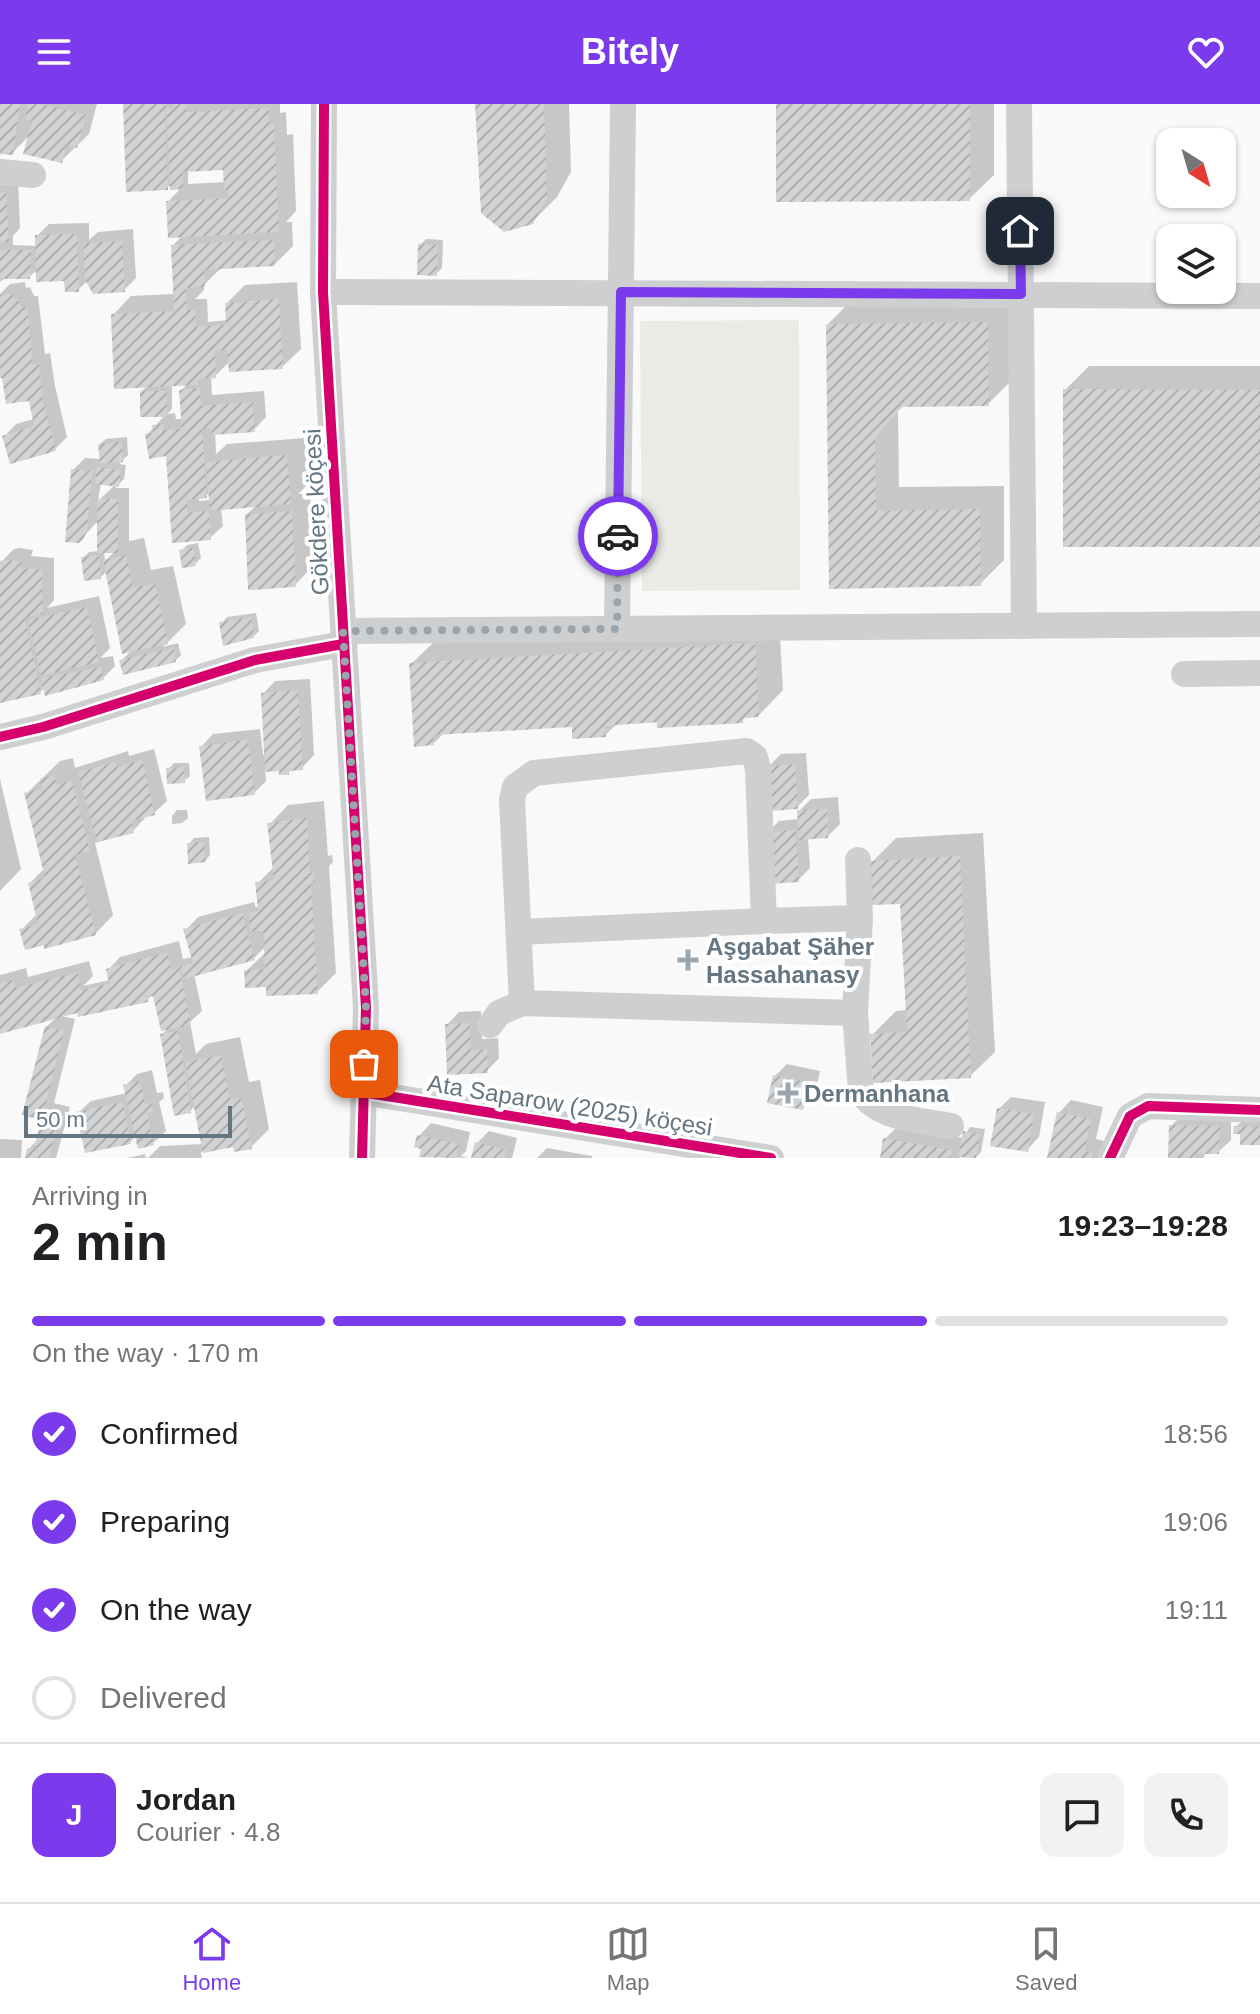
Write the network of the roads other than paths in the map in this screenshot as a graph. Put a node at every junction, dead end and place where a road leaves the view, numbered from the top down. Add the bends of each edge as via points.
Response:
1 (324, 104) edge
2 (623, 104) edge
3 (1019, 104) edge
4 (0, 172) edge
5 (33, 175) dead end
6 (323, 292) junction
7 (621, 292) junction
8 (1021, 294) junction
9 (1260, 296) edge
10 (1260, 624) edge
11 (1024, 626) junction
12 (617, 629) junction
13 (343, 637) junction
14 (1260, 673) edge
15 (1184, 674) dead end
16 (0, 737) edge
17 (858, 860) dead end
18 (860, 918) junction
19 (764, 921) junction
20 (519, 932) junction
21 (522, 1003) junction
22 (855, 1013) junction
23 (490, 1025) dead end
24 (362, 1092) junction
25 (1260, 1110) edge
26 (951, 1126) dead end
27 (362, 1158) edge
28 (771, 1158) edge
29 (1110, 1158) edge

1 - 6 street, Gökdere köçesi
2 - 7 street
3 - 8 street
4 - 5 street
6 - 7 street
6 - 13 street, Gökdere köçesi
7 - 8 street
7 - 12 street
8 - 9 street
8 - 11 street
10 - 11 street
11 - 12 street
12 - 13 street
13 - 16 street
13 - 24 street, Gökdere köçesi via 366,1008
14 - 15 street
17 - 18 street
18 - 19 street
18 - 22 street
19 - 20 street
19 - 20 street via 758,769 747,751 534,773 515,787
20 - 21 street
21 - 22 street
21 - 23 street via 499,1013
22 - 26 street via 861,1092 867,1101 883,1112
24 - 27 street, Gökdere köçesi
24 - 28 street, Ata Saparow (2025) köçesi
25 - 29 street via 1148,1106 1130,1116

